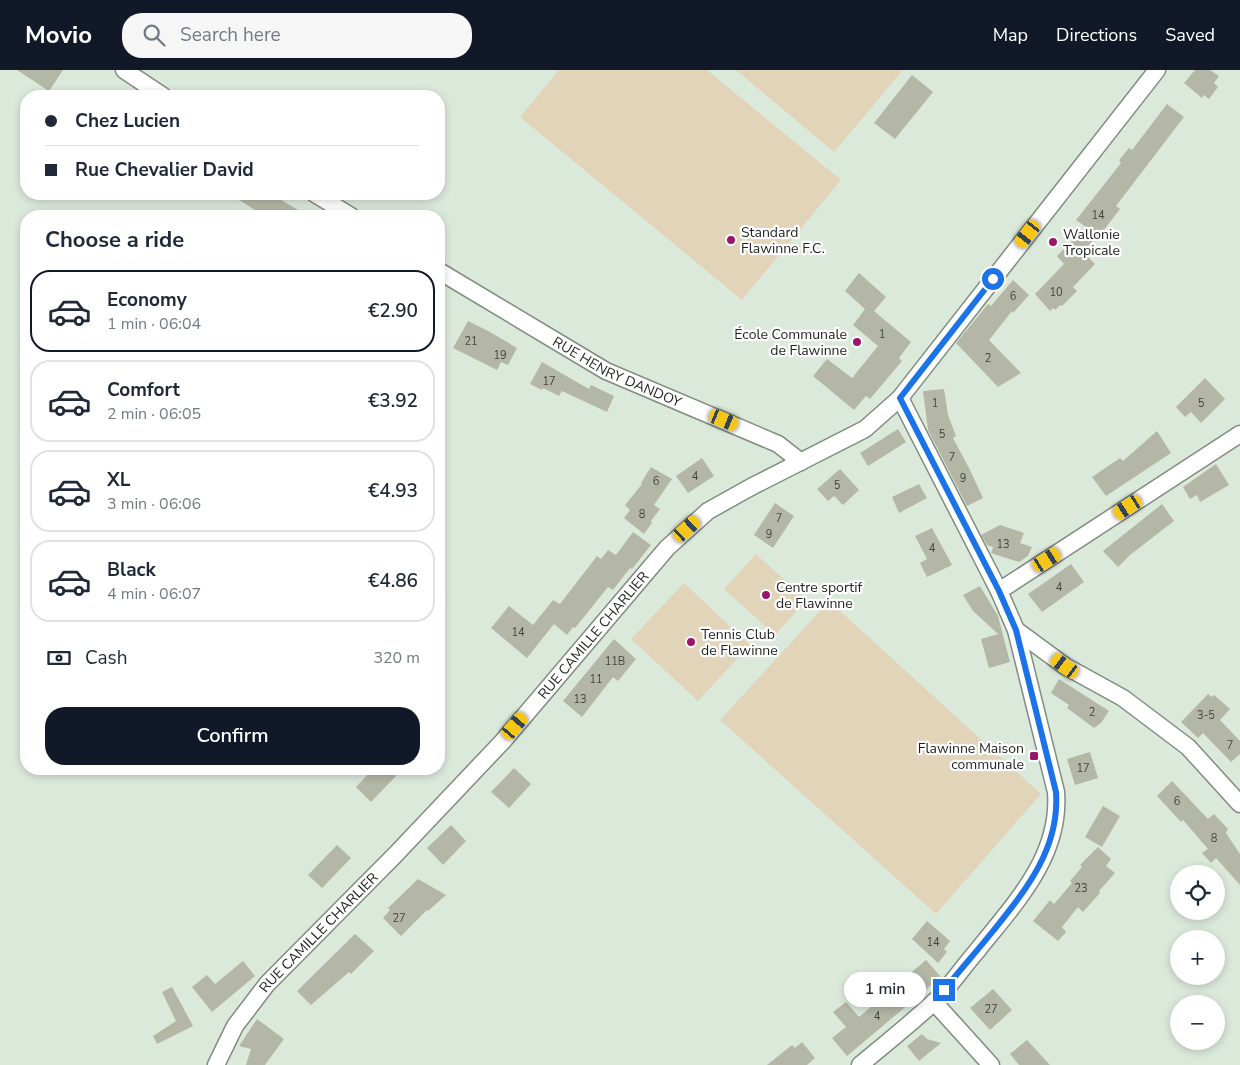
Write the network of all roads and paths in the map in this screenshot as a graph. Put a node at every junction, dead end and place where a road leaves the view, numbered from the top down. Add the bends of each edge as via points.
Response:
1 (124, 70) edge
2 (1157, 70) edge
3 (154, 90) edge
4 (325, 200) edge
5 (341, 210) edge
6 (445, 275) edge
7 (900, 398) junction
8 (1240, 434) edge
9 (801, 462) junction
10 (999, 591) junction
11 (1016, 630) junction
12 (1240, 804) edge
13 (934, 1002) junction
14 (216, 1065) edge
15 (860, 1065) edge
16 (991, 1065) edge

1 - 3 street
2 - 7 street, RUE CAMILLE CHARLIER
4 - 5 street
6 - 9 street, RUE HENRY DANDOY via 606,371 778,444
7 - 9 street, RUE CAMILLE CHARLIER via 865,429
7 - 10 street
8 - 10 street
9 - 14 street, RUE CAMILLE CHARLIER via 708,511 667,548 503,742 267,984 235,1026
10 - 11 street
11 - 12 street via 1065,666 1123,698 1188,747
11 - 13 street via 1056,792 1057,810 1042,863 1023,894
13 - 15 street
13 - 16 street

